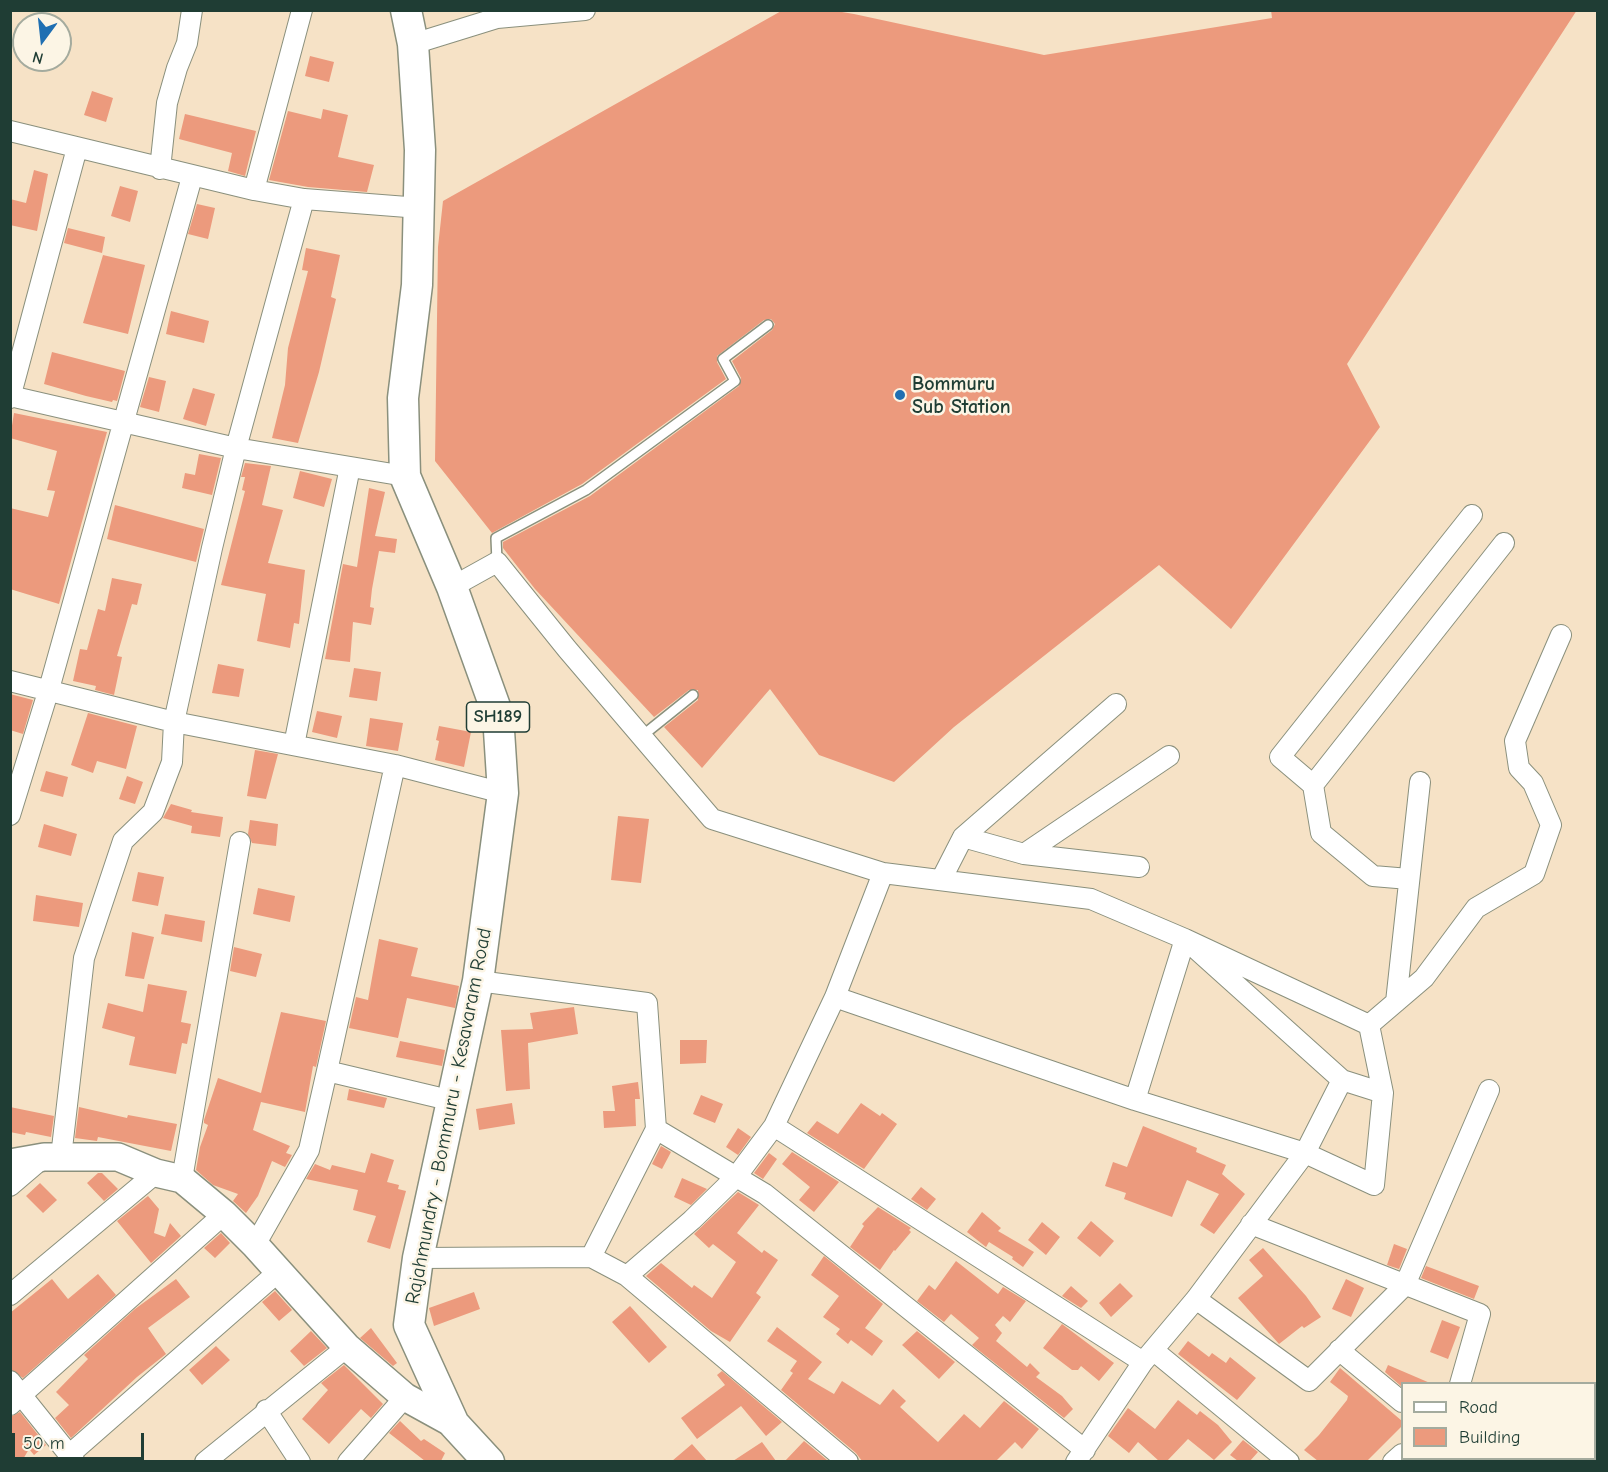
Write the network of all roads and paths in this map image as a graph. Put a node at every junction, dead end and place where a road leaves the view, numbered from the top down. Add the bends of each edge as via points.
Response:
1 (192, 10) edge
2 (302, 10) edge
3 (406, 10) edge
4 (585, 10) edge
5 (413, 44) junction
6 (10, 131) edge
7 (77, 148) junction
8 (160, 169) junction
9 (192, 177) junction
10 (254, 190) junction
11 (304, 199) junction
12 (420, 208) junction
13 (768, 325) dead end
14 (11, 396) edge
15 (124, 422) junction
16 (236, 448) junction
17 (350, 467) junction
18 (405, 476) junction
19 (1472, 515) dead end
20 (1504, 543) dead end
21 (497, 562) junction
22 (452, 587) junction
23 (1561, 635) dead end
24 (10, 681) edge
25 (49, 689) junction
26 (693, 695) dead end
27 (1116, 704) dead end
28 (174, 722) junction
29 (642, 736) junction
30 (294, 745) junction
31 (1169, 756) dead end
32 (394, 765) junction
33 (1420, 782) dead end
34 (1313, 785) junction
35 (503, 793) junction
36 (10, 815) edge
37 (963, 837) junction
38 (240, 842) dead end
39 (1024, 854) junction
40 (1139, 867) dead end
41 (884, 873) junction
42 (1409, 879) junction
43 (941, 880) junction
44 (1185, 939) junction
45 (478, 981) junction
46 (835, 997) junction
47 (1396, 1002) junction
48 (1369, 1025) junction
49 (327, 1071) junction
50 (1342, 1080) junction
51 (1488, 1090) dead end
52 (1383, 1094) junction
53 (1135, 1100) junction
54 (453, 1101) junction
55 (774, 1126) junction
56 (656, 1129) junction
57 (1305, 1153) junction
58 (52, 1157) junction
59 (10, 1163) edge
60 (156, 1173) junction
61 (736, 1177) junction
62 (182, 1179) junction
63 (10, 1186) edge
64 (224, 1214) junction
65 (1251, 1224) junction
66 (255, 1245) junction
67 (591, 1257) junction
68 (418, 1258) junction
69 (278, 1272) junction
70 (627, 1276) junction
71 (1405, 1285) junction
72 (10, 1295) edge
73 (1196, 1299) junction
74 (347, 1347) junction
75 (1339, 1350) junction
76 (1148, 1356) junction
77 (1460, 1382) edge
78 (14, 1394) edge
79 (405, 1397) junction
80 (1401, 1401) edge
81 (266, 1410) junction
82 (454, 1425) junction
83 (1081, 1456) edge
84 (72, 1458) edge
85 (205, 1461) edge
86 (300, 1461) edge
87 (348, 1461) edge
88 (489, 1461) edge
89 (848, 1461) edge
90 (1289, 1461) edge

1 - 8 street via 187,43 169,96
2 - 10 street
3 - 5 main road, Rajahmundry - Bommuru - Kesavaram Road / SH189
4 - 5 street via 497,18
5 - 12 main road, Rajahmundry - Bommuru - Kesavaram Road / SH189
6 - 7 street
7 - 8 street
7 - 14 street
8 - 9 street
9 - 10 street
9 - 15 street
10 - 11 street
11 - 12 street
11 - 16 street
12 - 18 main road, Rajahmundry - Bommuru - Kesavaram Road / SH189 via 417,285 403,398
13 - 21 lane via 723,359 735,381 586,490 496,538
14 - 15 street
15 - 16 street
15 - 25 street
16 - 17 street
16 - 28 street
17 - 18 street
17 - 30 street
18 - 22 main road, Rajahmundry - Bommuru - Kesavaram Road / SH189
19 - 34 street via 1280,757
20 - 34 street
21 - 22 street
21 - 29 street
22 - 35 main road, Rajahmundry - Bommuru - Kesavaram Road / SH189 via 498,715
23 - 47 street via 1515,741 1519,768 1533,783 1551,825 1534,874 1476,908 1424,978
24 - 25 street
25 - 28 street
25 - 36 street
26 - 29 lane
27 - 37 street
28 - 30 street
28 - 58 street via 172,762 153,812 123,841 84,958
29 - 41 street via 712,819
30 - 32 street
31 - 39 street
32 - 35 street
32 - 49 street
33 - 42 street
34 - 42 street via 1321,833 1373,876
35 - 45 main road, Rajahmundry - Bommuru - Kesavaram Road / SH189
37 - 39 street
37 - 43 street
38 - 62 street
39 - 40 street
41 - 43 street
41 - 46 street
42 - 47 street
43 - 44 street via 1090,899
44 - 48 street
44 - 50 street
44 - 53 street
45 - 54 main road, Rajahmundry - Bommuru - Kesavaram Road / SH189
45 - 56 street via 647,1003
46 - 53 street
46 - 55 street
47 - 48 street
48 - 52 street
49 - 54 street
49 - 66 street via 309,1150
50 - 52 street
50 - 57 street
51 - 71 street
52 - 57 street via 1374,1185
53 - 57 street
54 - 68 main road, Rajahmundry - Bommuru - Kesavaram Road / SH189
55 - 61 street
55 - 76 street
56 - 61 street
56 - 67 street
57 - 65 street
58 - 59 main road
58 - 60 main road via 118,1157
58 - 63 street
60 - 62 main road
60 - 72 street
61 - 70 street
61 - 83 street via 765,1194
62 - 64 main road
64 - 66 main road
64 - 78 street
65 - 71 street
65 - 73 street
66 - 69 main road
67 - 68 street
67 - 70 street
68 - 82 main road, Rajahmundry - Bommuru - Kesavaram Road / SH189 via 409,1325
69 - 74 main road
69 - 84 street
70 - 89 street
71 - 75 street
71 - 77 street via 1480,1314
73 - 75 street via 1309,1381
73 - 76 street
74 - 79 main road
74 - 81 street
75 - 80 street
76 - 83 street
76 - 90 street
78 - 84 street
79 - 82 main road
79 - 87 street
81 - 85 street
81 - 86 street
82 - 88 main road, Rajahmundry - Bommuru - Kesavaram Road / SH189

